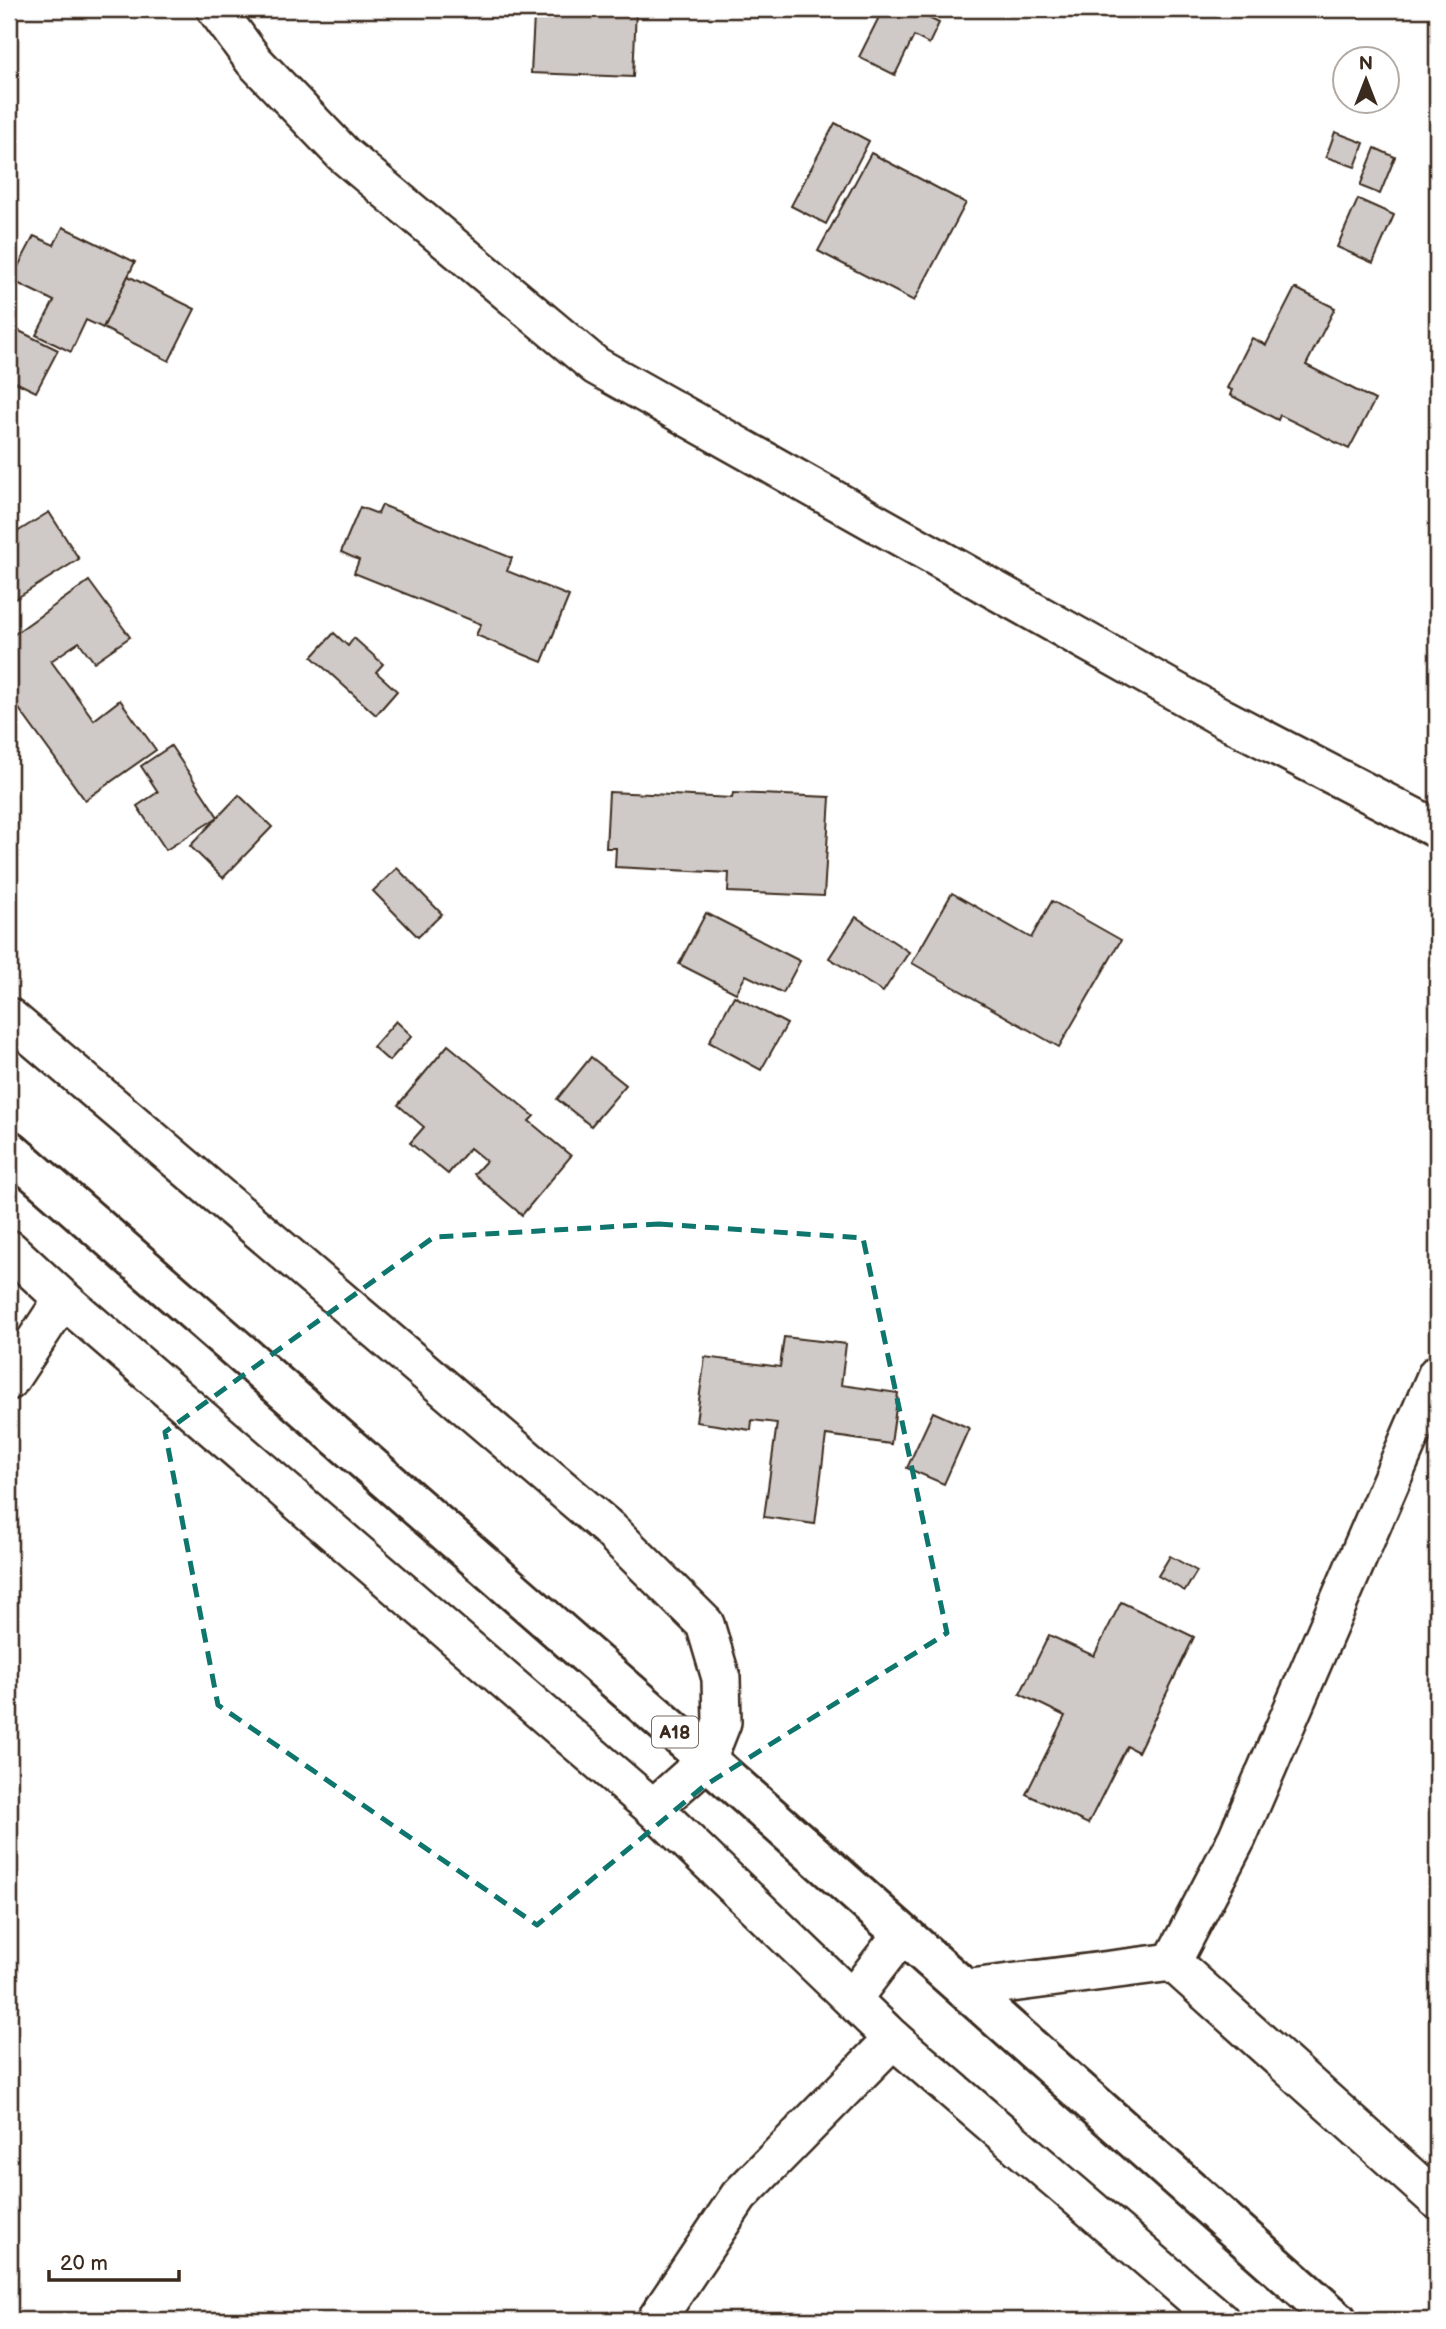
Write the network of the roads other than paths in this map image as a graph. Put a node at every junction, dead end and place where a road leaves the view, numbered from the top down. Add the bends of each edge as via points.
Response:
1 (216, 9) edge
2 (1437, 829) edge
3 (9, 1017) edge
4 (9, 1150) edge
5 (9, 1249) edge
6 (63, 1299) junction
7 (1437, 1374) edge
8 (9, 1381) edge
9 (707, 1760) junction
10 (653, 1808) junction
11 (902, 1934) junction
12 (1172, 1962) junction
13 (964, 1989) junction
14 (852, 1998) junction
15 (893, 2039) junction
16 (1437, 2200) edge
17 (656, 2320) edge
18 (1220, 2320) edge
19 (1337, 2320) edge

1 - 2 street via 254,61 343,154 596,366 1223,718
3 - 9 street via 608,1528 705,1625 721,1678 722,1722
4 - 9 highway, A18
5 - 6 street
6 - 8 street
6 - 10 street
7 - 12 street via 1237,1838
9 - 10 street
9 - 11 highway, A18
10 - 14 street
11 - 13 highway, A18
11 - 14 street
12 - 13 street
12 - 16 street
13 - 19 highway, A18
14 - 15 street
15 - 17 street via 738,2196
15 - 18 street

